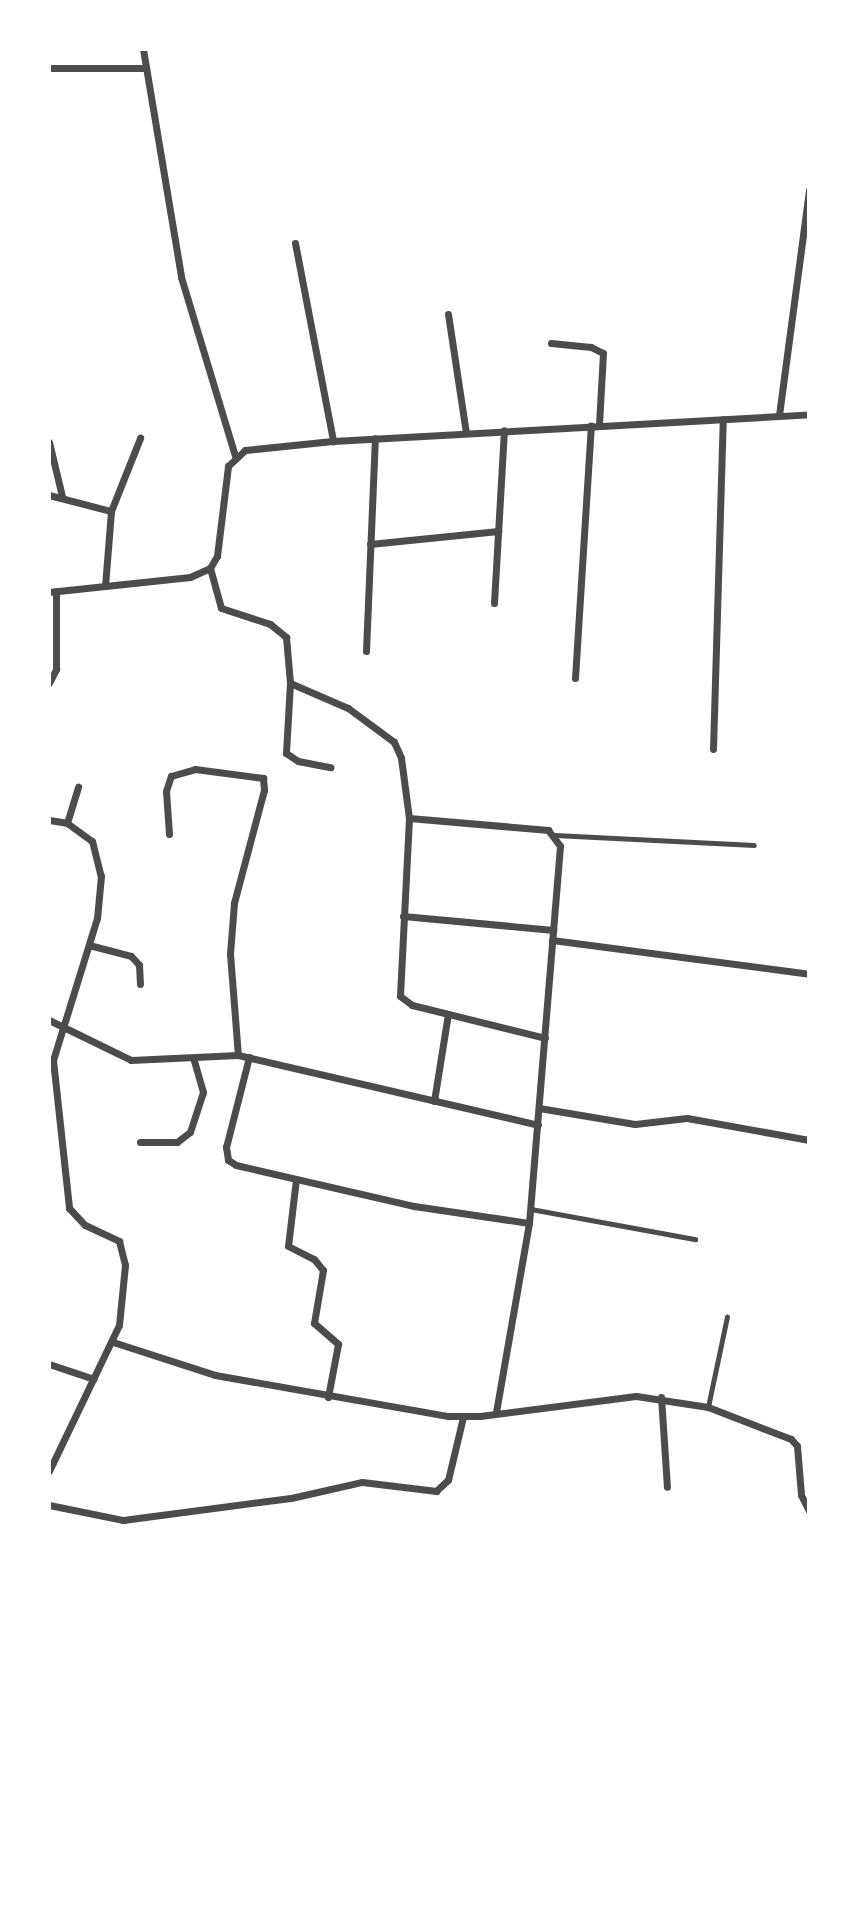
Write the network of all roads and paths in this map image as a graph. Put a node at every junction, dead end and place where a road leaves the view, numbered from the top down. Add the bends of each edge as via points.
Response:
1 (143, 49) edge
2 (49, 68) edge
3 (146, 68) junction
4 (809, 190) edge
5 (295, 243) dead end
6 (448, 314) dead end
7 (551, 343) dead end
8 (809, 414) edge
9 (779, 415) junction
10 (723, 419) junction
11 (595, 426) junction
12 (504, 430) junction
13 (466, 433) junction
14 (140, 438) dead end
15 (375, 438) junction
16 (333, 441) junction
17 (49, 442) edge
18 (235, 456) junction
19 (49, 495) edge
20 (62, 496) junction
21 (111, 511) junction
22 (499, 531) junction
23 (370, 544) junction
24 (210, 568) junction
25 (105, 586) junction
26 (53, 592) edge
27 (494, 603) dead end
28 (366, 651) dead end
29 (575, 678) dead end
30 (49, 683) edge
31 (290, 683) junction
32 (713, 749) dead end
33 (330, 767) dead end
34 (78, 787) dead end
35 (409, 818) junction
36 (49, 820) edge
37 (67, 823) junction
38 (169, 834) dead end
39 (555, 835) junction
40 (754, 845) dead end
41 (403, 916) junction
42 (553, 930) junction
43 (552, 940) junction
44 (89, 945) junction
45 (809, 974) edge
46 (140, 984) dead end
47 (448, 1014) junction
48 (49, 1020) edge
49 (65, 1027) junction
50 (545, 1038) junction
51 (238, 1055) junction
52 (249, 1057) junction
53 (193, 1058) junction
54 (51, 1061) edge
55 (434, 1101) junction
56 (540, 1108) junction
57 (538, 1125) junction
58 (809, 1140) edge
59 (140, 1142) dead end
60 (296, 1179) junction
61 (531, 1209) junction
62 (529, 1223) junction
63 (695, 1239) dead end
64 (727, 1317) dead end
65 (113, 1342) junction
66 (49, 1364) edge
67 (94, 1380) junction
68 (328, 1397) junction
69 (661, 1398) junction
70 (708, 1407) junction
71 (496, 1413) junction
72 (463, 1417) junction
73 (49, 1471) edge
74 (667, 1487) dead end
75 (49, 1505) edge
76 (809, 1511) edge

1 - 3 street
2 - 3 street
3 - 18 street via 181,276
4 - 9 street
5 - 16 street
6 - 13 street
7 - 11 street via 591,347 603,353
8 - 9 street
9 - 10 street
10 - 11 street
10 - 32 street
11 - 12 street
11 - 29 street
12 - 13 street
12 - 22 street
13 - 15 street
14 - 21 street
15 - 16 street
15 - 23 street
16 - 18 street via 245,450
17 - 20 street
18 - 24 street via 224,481 217,556
19 - 20 street
20 - 21 street
21 - 25 street
22 - 23 street
22 - 27 street
23 - 28 street
24 - 25 street via 190,577
24 - 31 street via 221,608 270,624 286,637
25 - 26 street
26 - 30 street via 56,669
31 - 33 street via 286,754
31 - 35 street via 348,708 394,742 401,758
34 - 37 street
35 - 39 street via 531,828
35 - 41 street
36 - 37 street
37 - 44 street via 80,830 97,852 101,893
38 - 51 street via 166,791 171,776 195,769 262,778 264,790 234,902 230,954
39 - 40 lane
39 - 42 street via 560,846
41 - 42 street
41 - 47 street via 400,996 412,1005
42 - 43 street
43 - 45 street
43 - 50 street
44 - 46 street via 131,956 139,965
44 - 49 street
47 - 50 street
47 - 55 street
48 - 49 street
49 - 53 street via 131,1060
49 - 54 street
50 - 56 street
51 - 52 street
51 - 53 street
52 - 55 street
52 - 60 street via 226,1147 228,1160
53 - 59 street via 203,1092 190,1132 177,1142
54 - 65 street via 69,1208 74,1218 108,1233 124,1249 124,1306
55 - 57 street
56 - 57 street
56 - 58 street via 635,1124 687,1118
57 - 61 street
60 - 62 street via 414,1206
60 - 68 street via 288,1246 314,1259 323,1270 314,1324 338,1344
61 - 62 street
61 - 63 lane
62 - 71 street
64 - 70 lane
65 - 67 street
65 - 68 street via 189,1369
66 - 67 street
67 - 73 street
68 - 72 street
69 - 70 street
69 - 71 street via 604,1399
69 - 74 street
70 - 76 street via 791,1439 797,1446 802,1495
71 - 72 street
72 - 75 street via 448,1480 436,1491 362,1482 291,1498 123,1520

